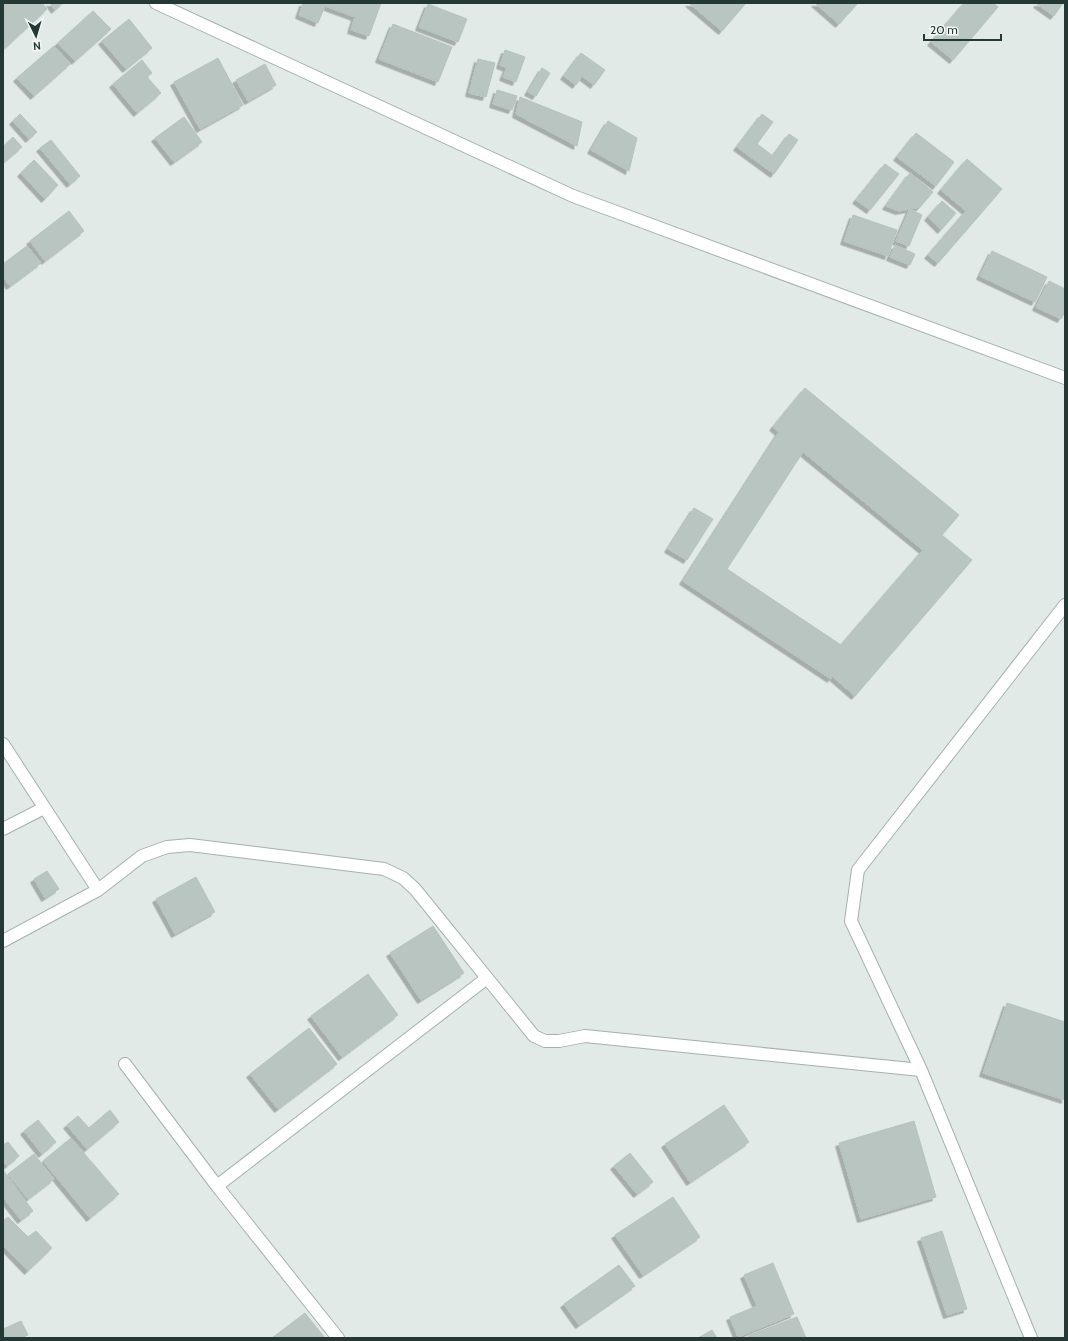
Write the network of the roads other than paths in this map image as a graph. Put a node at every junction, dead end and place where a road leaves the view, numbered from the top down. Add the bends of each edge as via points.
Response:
1 (157, 3) edge
2 (1065, 378) edge
3 (1065, 605) edge
4 (3, 744) edge
5 (44, 808) junction
6 (3, 829) edge
7 (98, 890) junction
8 (3, 940) edge
9 (487, 978) junction
10 (125, 1064) dead end
11 (921, 1070) junction
12 (217, 1186) junction
13 (338, 1338) edge
14 (1031, 1338) edge

1 - 2 street via 573,196
3 - 11 street via 858,870 851,921
4 - 5 street
5 - 6 street
5 - 7 street
7 - 8 street
7 - 9 street via 142,856 167,847 190,845 384,869 403,878 415,889
9 - 11 street via 534,1036 545,1041 585,1036
9 - 12 street
10 - 12 street
11 - 14 street
12 - 13 street

